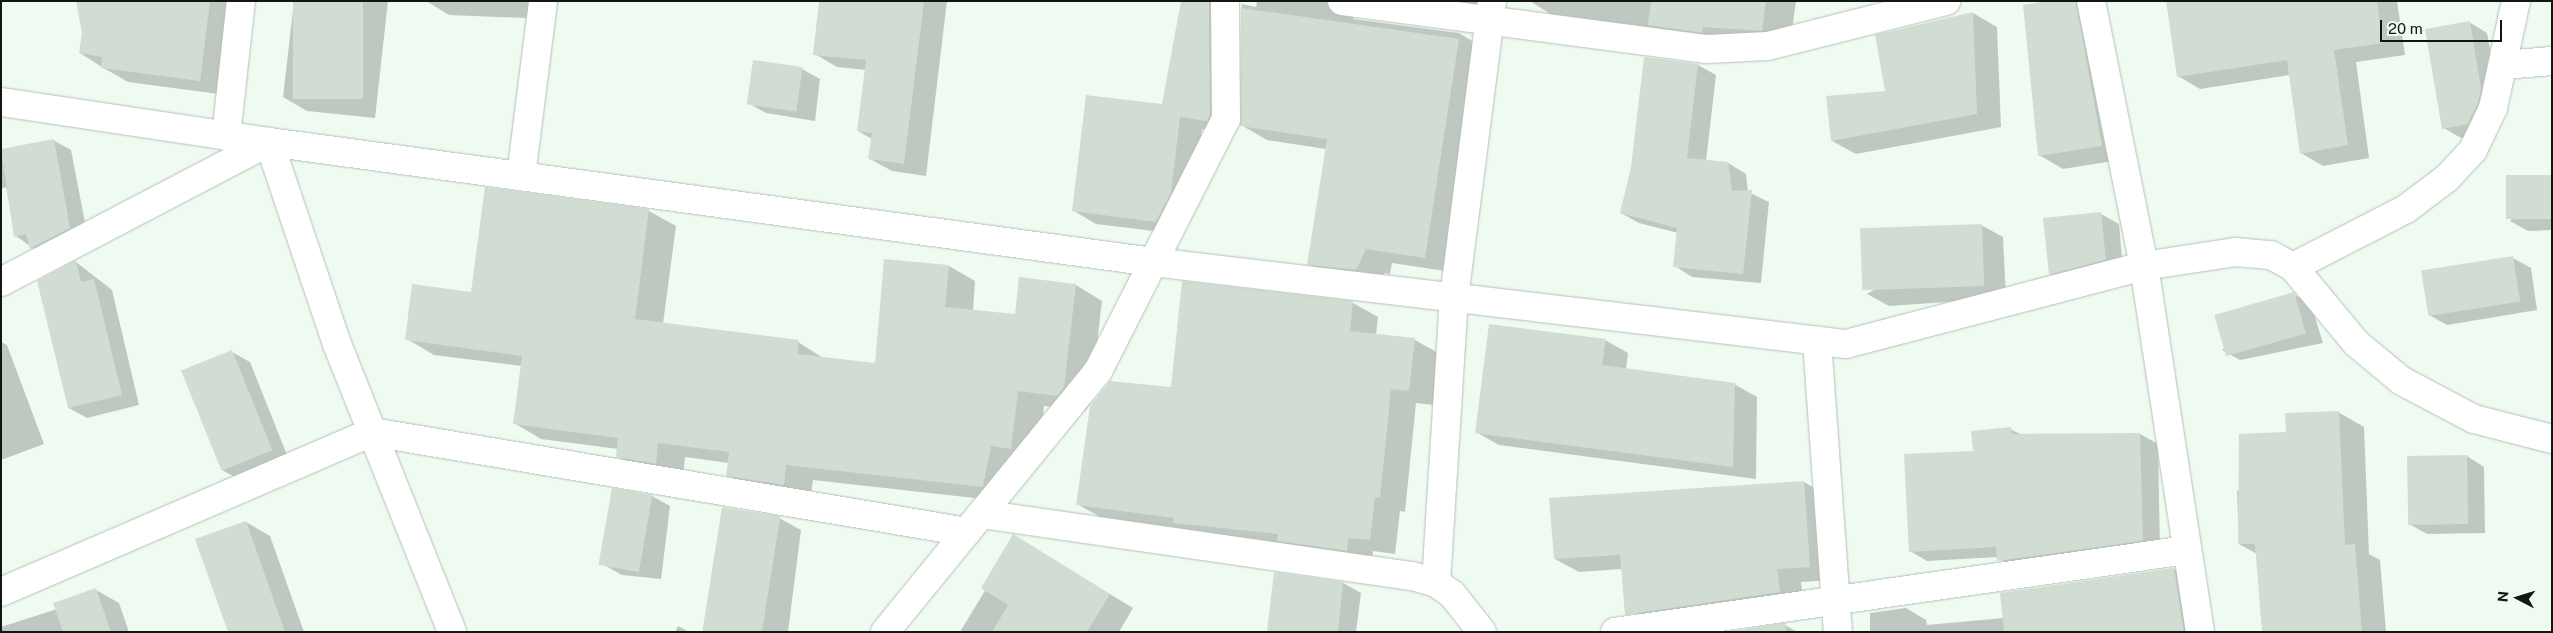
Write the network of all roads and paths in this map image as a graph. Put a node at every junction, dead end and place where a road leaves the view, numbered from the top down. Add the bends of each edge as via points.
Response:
1 (241, 1) edge
2 (543, 1) edge
3 (1225, 1) edge
4 (1342, 1) edge
5 (1946, 1) edge
6 (2091, 1) edge
7 (2516, 1) edge
8 (1491, 10) edge
9 (2552, 61) edge
10 (2504, 65) junction
11 (1, 102) edge
12 (226, 136) junction
13 (270, 142) junction
14 (521, 176) junction
15 (1153, 262) junction
16 (2144, 266) junction
17 (2293, 267) junction
18 (1, 282) edge
19 (1454, 298) junction
20 (1817, 341) junction
21 (372, 432) junction
22 (2552, 439) edge
23 (974, 523) junction
24 (2187, 550) junction
25 (1436, 583) junction
26 (1, 592) edge
27 (1836, 600) junction
28 (452, 632) edge
29 (885, 632) edge
30 (1482, 632) edge
31 (1616, 632) edge
32 (1838, 632) edge
33 (2200, 632) edge

1 - 12 street
2 - 14 street
3 - 15 street via 1226,119
4 - 8 street
5 - 8 street via 1768,46 1707,49
6 - 16 street
7 - 10 street
8 - 19 street
9 - 10 street
10 - 17 street via 2493,108 2473,150 2447,178 2406,209
11 - 12 street
12 - 13 street
13 - 14 street
13 - 18 street
13 - 21 street via 337,344
14 - 15 street
15 - 19 street
15 - 23 street via 1098,371
16 - 17 street via 2235,252 2271,255
16 - 20 street via 1846,344
16 - 24 street
17 - 22 street via 2356,343 2402,381 2474,419
19 - 20 street
19 - 25 street
20 - 27 street
21 - 23 street
21 - 26 street
21 - 28 street
23 - 25 street
23 - 29 street
24 - 27 street
24 - 33 street
25 - 30 street via 1467,610
27 - 31 street
27 - 32 street

